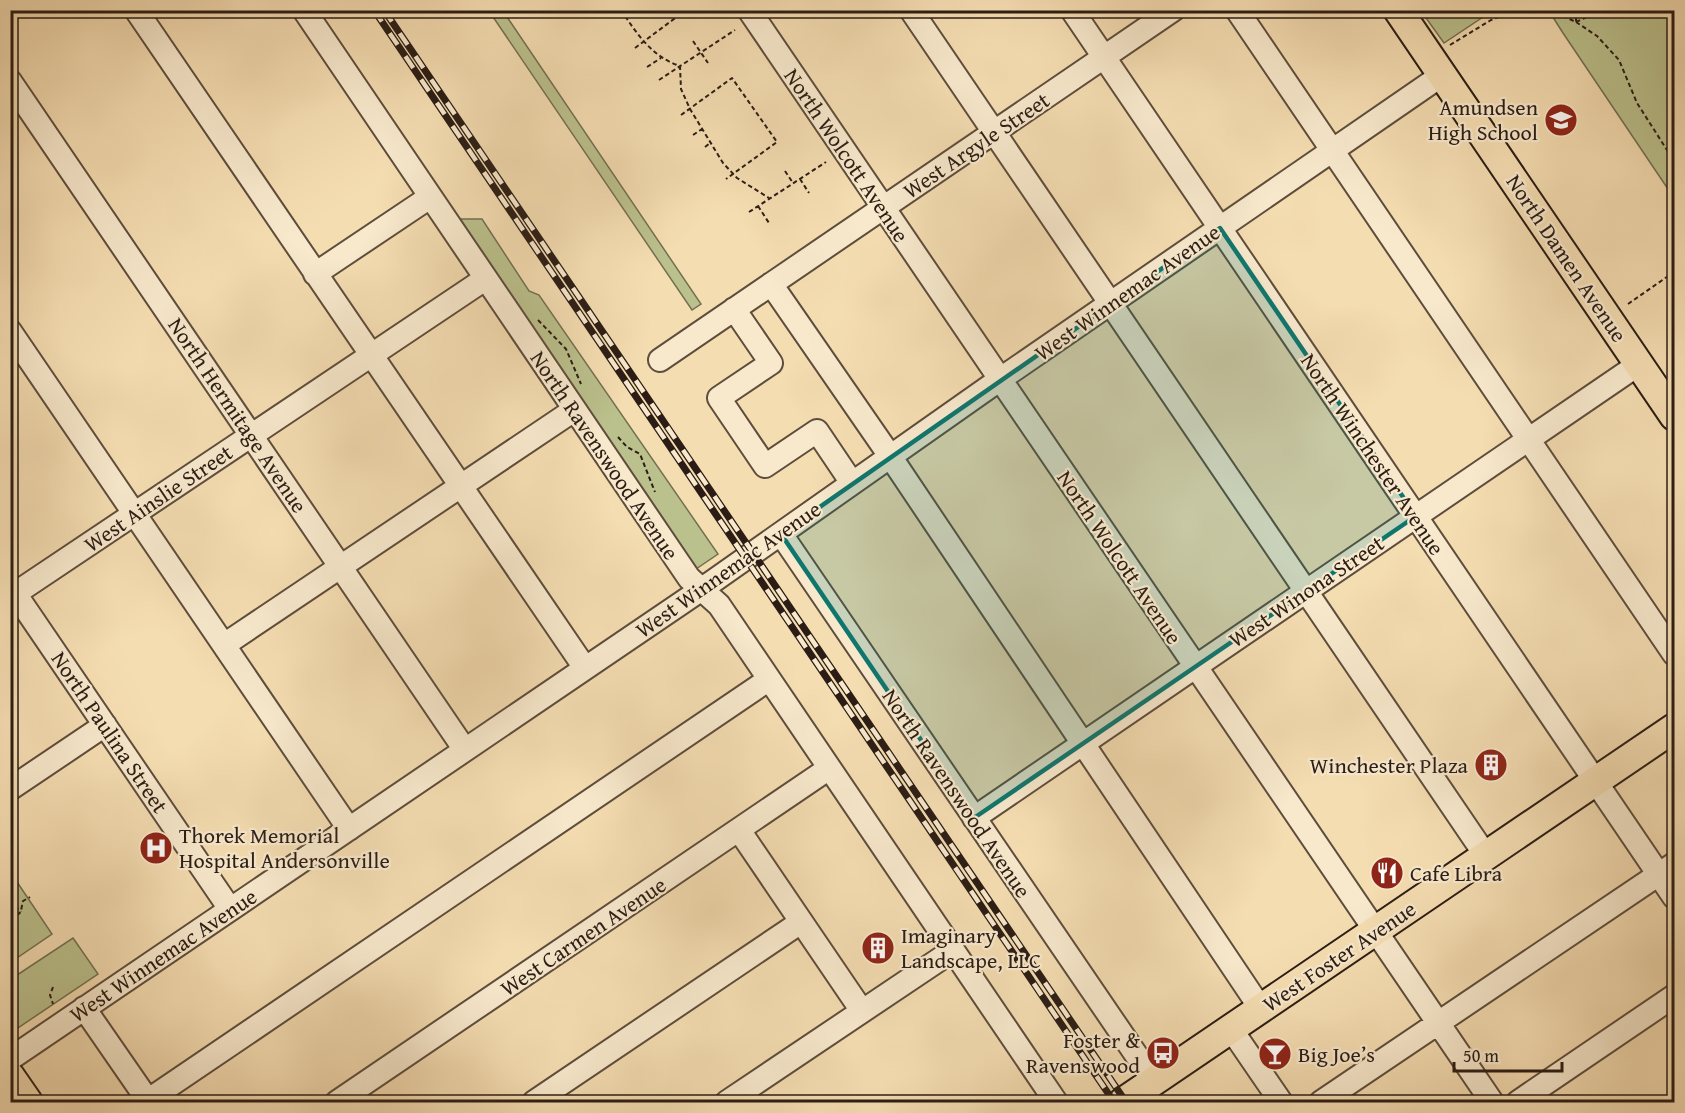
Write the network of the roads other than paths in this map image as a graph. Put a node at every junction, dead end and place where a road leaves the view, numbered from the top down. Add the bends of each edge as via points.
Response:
1 (136, 10) edge
2 (303, 10) edge
3 (749, 10) edge
4 (911, 10) edge
5 (1072, 10) edge
6 (1173, 10) edge
7 (1237, 10) edge
8 (1398, 10) edge
9 (1104, 57) junction
10 (1442, 75) junction
11 (10, 81) edge
12 (994, 132) junction
13 (1333, 150) junction
14 (430, 197) junction
15 (883, 208) junction
16 (1220, 228) junction
17 (315, 274) junction
18 (485, 279) junction
19 (771, 284) junction
20 (1110, 304) junction
21 (734, 309) junction
22 (10, 331) edge
23 (370, 356) junction
24 (660, 360) dead end
25 (1639, 364) junction
26 (999, 380) junction
27 (574, 410) junction
28 (1674, 416) edge
29 (251, 435) junction
30 (1528, 440) junction
31 (890, 456) junction
32 (852, 483) junction
33 (461, 486) junction
34 (135, 513) junction
35 (1416, 516) junction
36 (781, 534) junction
37 (340, 567) junction
38 (702, 589) junction
39 (1306, 591) junction
40 (12, 592) edge
41 (224, 645) junction
42 (1674, 654) edge
43 (1194, 667) junction
44 (585, 668) junction
45 (768, 680) junction
46 (105, 725) junction
47 (1674, 728) edge
48 (1083, 743) junction
49 (465, 750) junction
50 (828, 769) junction
51 (1596, 782) junction
52 (10, 789) edge
53 (974, 818) junction
54 (349, 829) junction
55 (739, 830) junction
56 (1486, 856) junction
57 (1667, 869) edge
58 (1674, 897) edge
59 (230, 909) junction
60 (801, 922) junction
61 (1376, 931) junction
62 (952, 951) junction
63 (1674, 996) edge
64 (84, 1008) junction
65 (1261, 1009) junction
66 (862, 1011) junction
67 (1438, 1023) junction
68 (1231, 1029) junction
69 (10, 1059) edge
70 (10, 1076) edge
71 (1154, 1081) junction
72 (28, 1102) edge
73 (148, 1102) edge
74 (337, 1102) edge
75 (534, 1102) edge
76 (727, 1102) edge
77 (1056, 1102) edge
78 (1123, 1102) edge
79 (1281, 1102) edge
80 (1321, 1102) edge
81 (1492, 1102) edge
82 (1518, 1102) edge

1 - 17 street
2 - 14 street, North Ravenswood Avenue
3 - 15 street, North Wolcott Avenue
4 - 12 street
5 - 9 street, North Winchester Avenue
6 - 9 street, West Argyle Street
7 - 13 street
8 - 10 main road, North Damen Avenue
9 - 12 street, West Argyle Street
9 - 16 street, North Winchester Avenue
10 - 13 street, West Winnemac Avenue
10 - 25 main road, North Damen Avenue
11 - 29 street, North Hermitage Avenue
12 - 15 street, West Argyle Street
12 - 20 street
13 - 16 street, West Winnemac Avenue
13 - 30 street
14 - 17 street
14 - 18 street, North Ravenswood Avenue
15 - 19 street, West Argyle Street
15 - 26 street, North Wolcott Avenue
16 - 20 street, West Winnemac Avenue
16 - 35 street, North Winchester Avenue
17 - 23 street
18 - 23 street, West Ainslie Street
18 - 27 street, North Ravenswood Avenue
19 - 21 street, West Argyle Street
19 - 31 street
20 - 26 street, West Winnemac Avenue
20 - 39 street
21 - 24 street, West Argyle Street
21 - 32 street via 771,363 719,398 765,466 817,431
22 - 34 street
23 - 29 street, West Ainslie Street
23 - 33 street
25 - 28 main road, North Damen Avenue
25 - 30 street, West Winona Street
26 - 31 street, West Winnemac Avenue
26 - 43 street, North Wolcott Avenue
27 - 33 street
27 - 38 street, North Ravenswood Avenue via 689,578
29 - 34 street, West Ainslie Street
29 - 37 street, North Hermitage Avenue
30 - 35 street, West Winona Street
30 - 42 street
31 - 32 street, West Winnemac Avenue
31 - 48 street
32 - 36 street, West Winnemac Avenue
33 - 37 street
33 - 44 street
34 - 40 street, West Ainslie Street
34 - 41 street
35 - 39 street, West Winona Street
35 - 51 street, North Winchester Avenue
36 - 38 street, West Winnemac Avenue
36 - 53 street, North Ravenswood Avenue
37 - 41 street
37 - 49 street, North Hermitage Avenue
38 - 44 street, West Winnemac Avenue
38 - 45 street, North Ravenswood Avenue via 719,605
39 - 43 street, West Winona Street
39 - 56 street
40 - 46 street, North Paulina Street
41 - 54 street
43 - 48 street, West Winona Street
43 - 61 street, North Wolcott Avenue
44 - 49 street, West Winnemac Avenue
45 - 50 street, North Ravenswood Avenue
45 - 73 street
46 - 52 street
46 - 59 street, North Paulina Street
47 - 51 main road, West Foster Avenue
48 - 53 street, West Winona Street
48 - 65 street
49 - 54 street, West Winnemac Avenue
50 - 55 street, West Carmen Avenue
50 - 62 street, North Ravenswood Avenue
51 - 56 main road, West Foster Avenue
51 - 57 street, North Winchester Avenue
53 - 71 street, North Ravenswood Avenue
54 - 59 street, West Winnemac Avenue
55 - 60 street
55 - 74 street, West Carmen Avenue
56 - 61 main road, West Foster Avenue
57 - 58 street, North Winchester Avenue
57 - 67 street
59 - 64 street, West Winnemac Avenue
60 - 66 street
60 - 75 street
61 - 65 main road, West Foster Avenue
61 - 67 street, North Wolcott Avenue
62 - 66 street
62 - 77 street, North Ravenswood Avenue
63 - 82 street
64 - 69 street, West Winnemac Avenue
64 - 73 street
65 - 68 main road, West Foster Avenue
66 - 76 street
67 - 80 street
67 - 81 street, North Wolcott Avenue
68 - 71 main road, West Foster Avenue
68 - 79 street
70 - 72 main road
71 - 78 main road, West Foster Avenue

